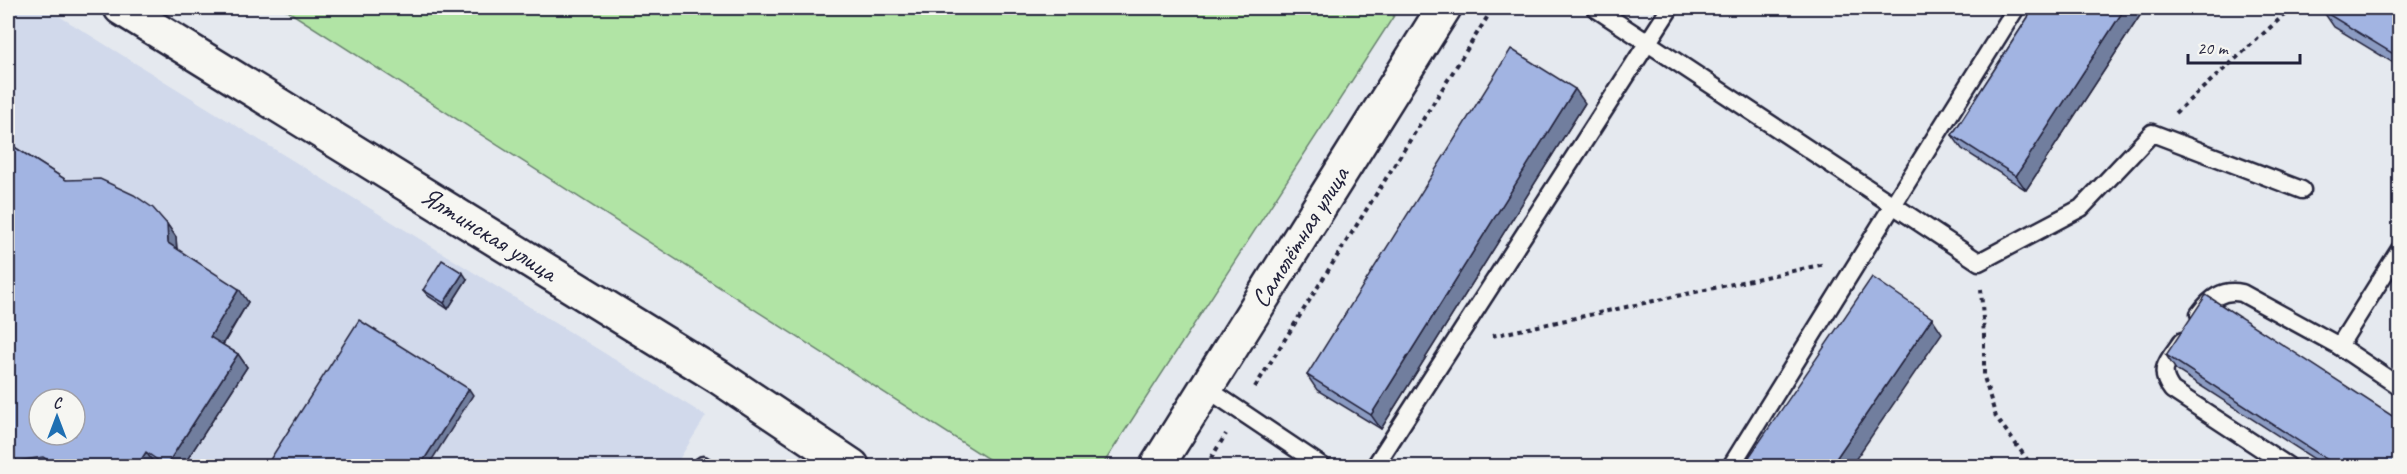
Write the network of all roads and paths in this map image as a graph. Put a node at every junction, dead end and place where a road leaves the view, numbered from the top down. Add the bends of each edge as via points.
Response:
1 (121, 8) edge
2 (1444, 8) edge
3 (1493, 8) edge
4 (1595, 8) edge
5 (1670, 8) edge
6 (2016, 8) edge
7 (2292, 8) edge
8 (1648, 42) junction
9 (2152, 134) junction
10 (2302, 190) dead end
11 (1893, 205) junction
12 (2400, 249) edge
13 (1860, 256) junction
14 (1978, 262) junction
15 (1453, 345) junction
16 (2339, 346) junction
17 (2400, 387) edge
18 (1206, 388) junction
19 (1240, 411) junction
20 (852, 466) edge
21 (1157, 466) edge
22 (1206, 466) edge
23 (1322, 466) edge
24 (1375, 466) edge
25 (1731, 466) edge
26 (2032, 466) edge
27 (2288, 466) edge

1 - 20 street, Ялтинская улица via 689,358
2 - 18 street, Самолётная улица
3 - 19 path
4 - 8 lane
5 - 8 lane
6 - 11 lane
7 - 9 path
8 - 11 lane
8 - 15 lane
9 - 10 lane
9 - 14 lane via 2081,208
11 - 13 lane
11 - 14 lane
12 - 16 lane
13 - 15 path
13 - 25 lane
14 - 26 path via 1984,377 1996,417
15 - 24 lane
16 - 17 lane
16 - 27 lane via 2229,290 2208,302 2163,368 2164,380 2172,390
18 - 19 lane
18 - 21 street, Самолётная улица
19 - 22 path
19 - 23 lane

